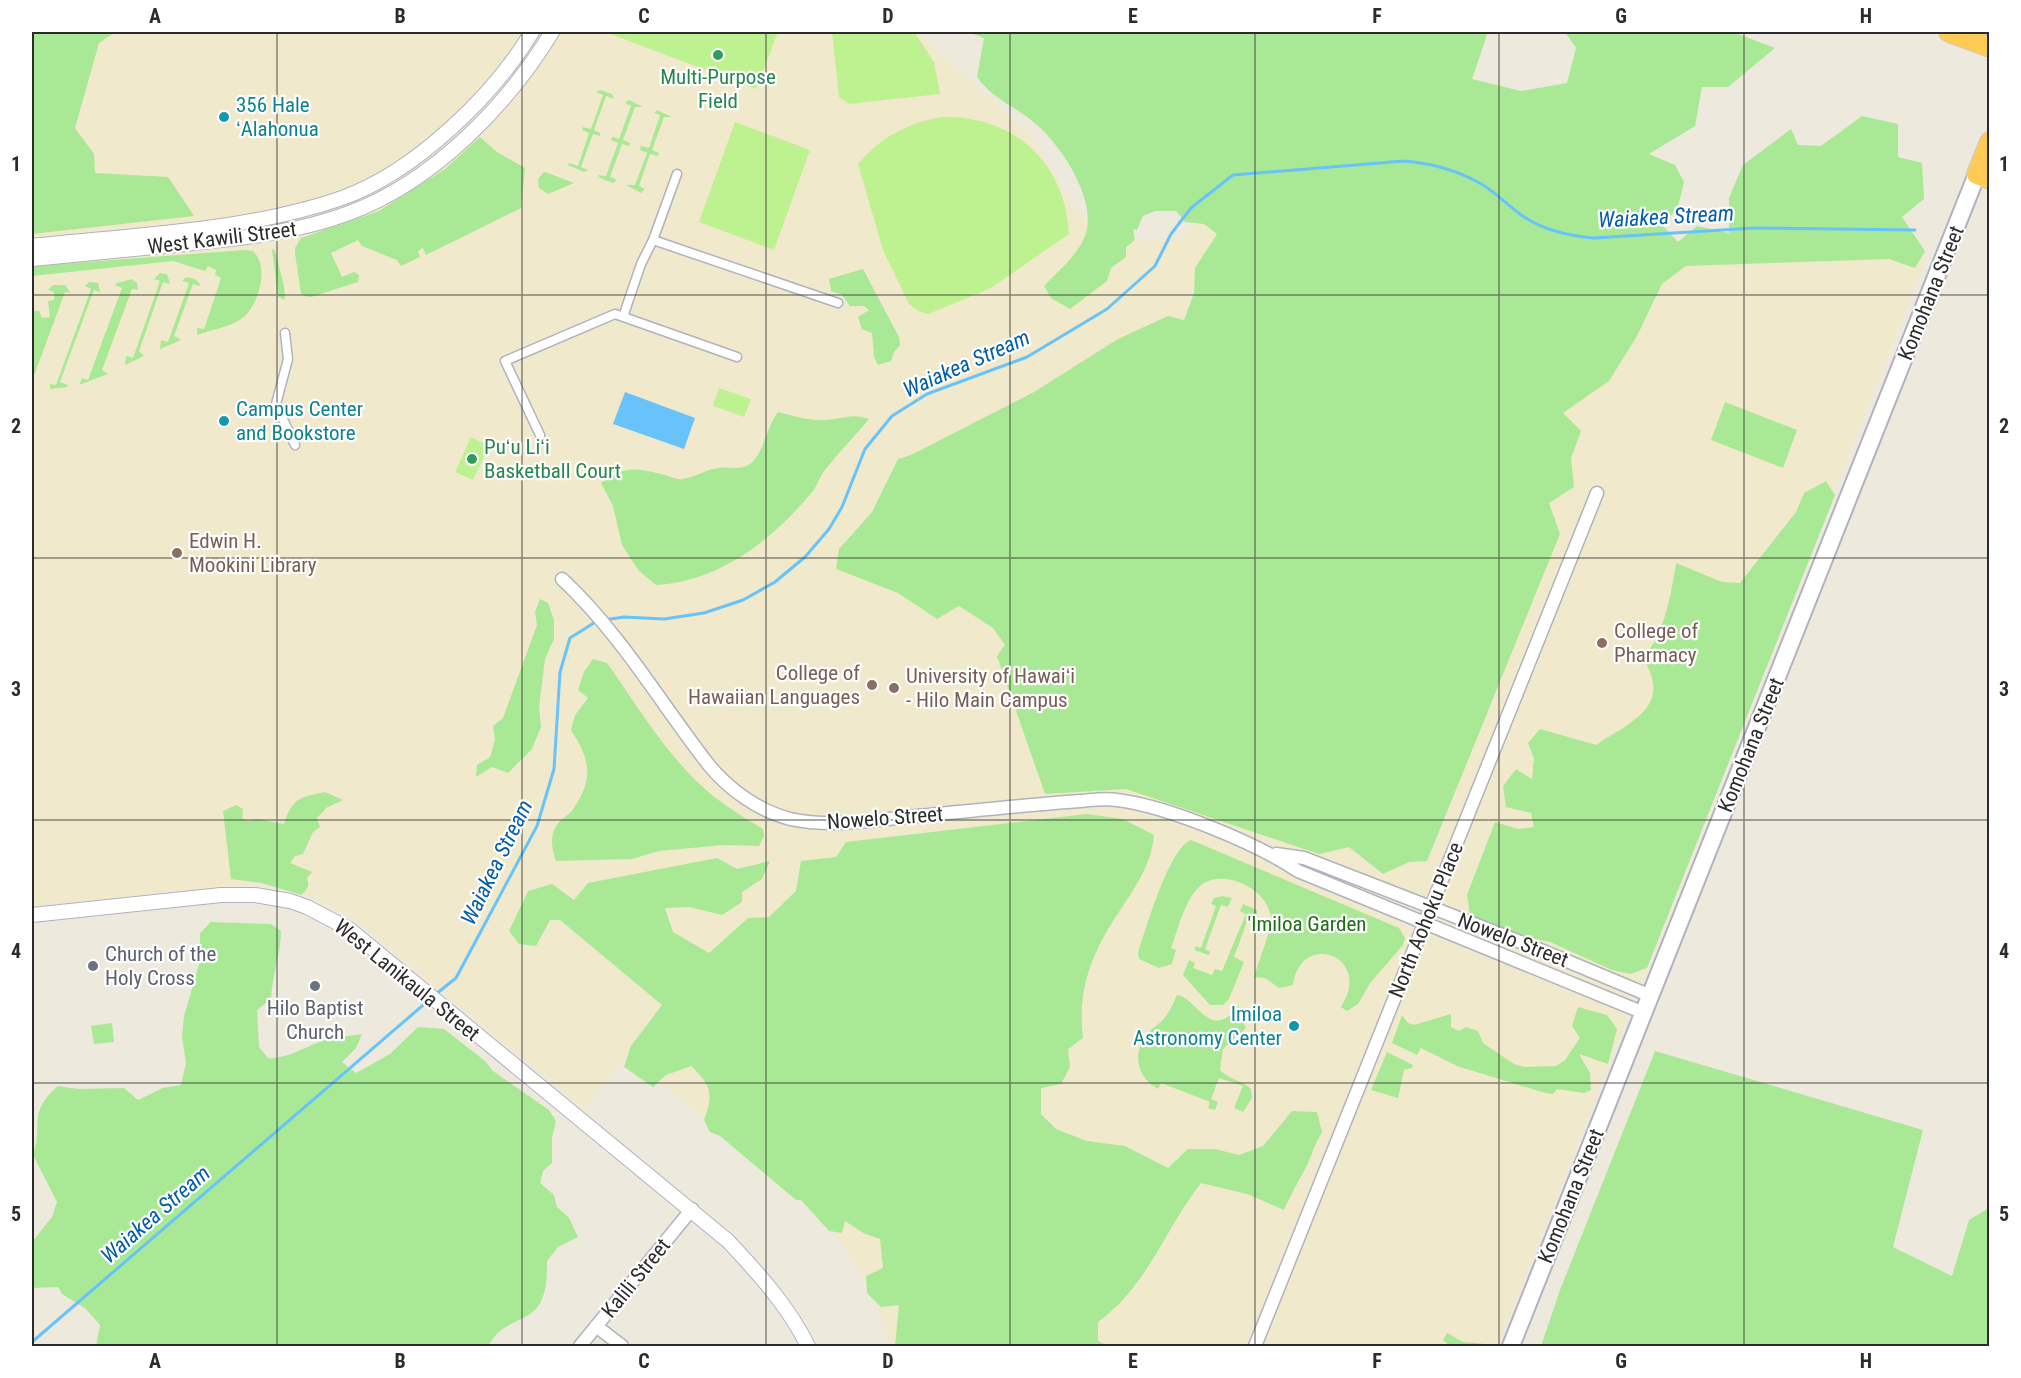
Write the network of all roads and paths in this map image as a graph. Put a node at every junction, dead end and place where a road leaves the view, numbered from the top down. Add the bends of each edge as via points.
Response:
1 (532, 32) edge
2 (552, 32) edge
3 (1949, 32) edge
4 (1989, 47) edge
5 (1988, 148) edge
6 (677, 174) dead end
7 (1983, 177) edge
8 (653, 240) junction
9 (32, 246) edge
10 (32, 259) edge
11 (838, 303) dead end
12 (623, 317) junction
13 (285, 333) dead end
14 (737, 357) dead end
15 (540, 435) dead end
16 (295, 446) dead end
17 (1597, 493) dead end
18 (562, 579) dead end
19 (1272, 854) junction
20 (1431, 909) junction
21 (32, 915) edge
22 (1426, 922) junction
23 (1651, 996) junction
24 (1644, 1013) junction
25 (692, 1209) junction
26 (596, 1326) junction
27 (580, 1347) edge
28 (622, 1347) edge
29 (808, 1347) edge
30 (1255, 1347) edge
31 (1511, 1347) edge

1 - 9 street, West Kawili Street via 505,70 459,121 405,164 345,197 261,220
2 - 10 street, West Kawili Street via 519,81 470,134 414,178 351,213 263,236
3 - 4 highway
5 - 7 highway, Komohana Street
6 - 8 street
7 - 23 main road, Komohana Street
8 - 11 street
8 - 12 street
12 - 14 street
12 - 15 street via 615,314 505,361
13 - 16 street via 288,359 276,405
17 - 20 street, North Aohoku Place
18 - 19 street, Nowelo Street via 589,605 710,766 737,792 770,812 808,822 847,823 1114,800 1182,818
19 - 20 street, Nowelo Street via 1304,858
19 - 22 street, Nowelo Street via 1298,872
20 - 22 street, North Aohoku Place
20 - 23 street, Nowelo Street
21 - 25 street, West Lanikaula Street via 221,895 273,897 307,907 349,929
22 - 24 street, Nowelo Street
22 - 30 street, North Aohoku Place
23 - 24 main road, Komohana Street
24 - 31 main road, Komohana Street
25 - 26 street, Kalili Street
25 - 29 street, West Lanikaula Street via 767,1281 798,1325
26 - 27 street, Kalili Street
26 - 28 street

